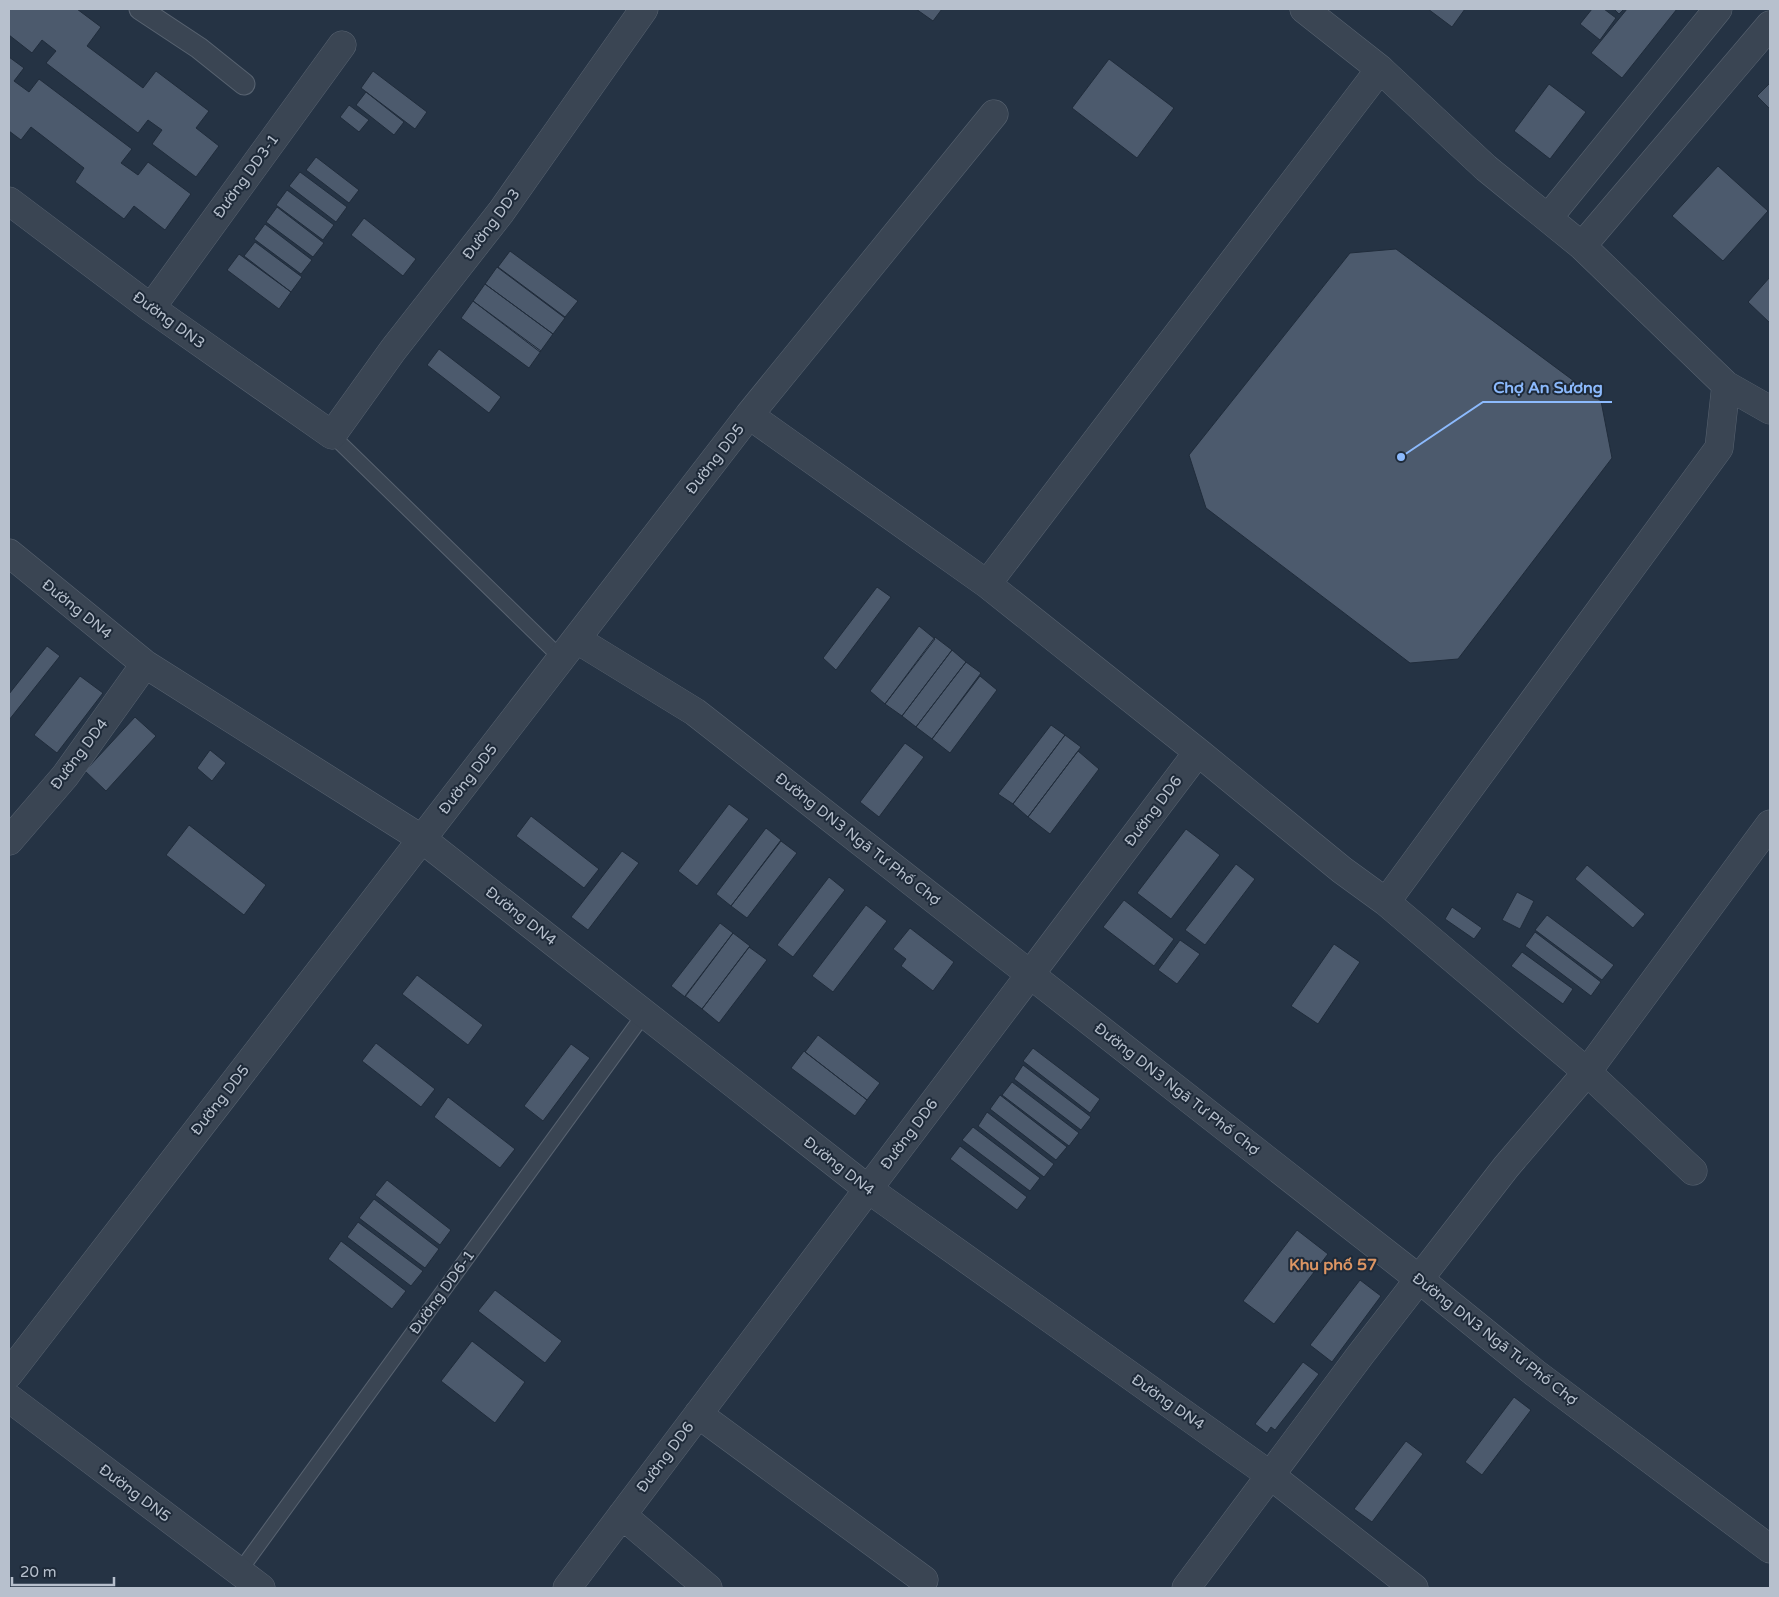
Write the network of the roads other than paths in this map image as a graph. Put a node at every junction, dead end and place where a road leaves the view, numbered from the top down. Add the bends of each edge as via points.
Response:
1 (140, 9) edge
2 (644, 9) edge
3 (1304, 9) edge
4 (1718, 9) edge
5 (1770, 25) edge
6 (342, 45) dead end
7 (1380, 68) junction
8 (244, 84) dead end
9 (994, 114) dead end
10 (9, 201) edge
11 (1548, 218) junction
12 (1582, 246) junction
13 (151, 308) junction
14 (1726, 384) junction
15 (1770, 410) edge
16 (749, 415) junction
17 (332, 435) junction
18 (9, 553) edge
19 (986, 584) junction
20 (568, 649) junction
21 (145, 664) junction
22 (1198, 752) junction
23 (1770, 824) edge
24 (422, 839) junction
25 (9, 841) edge
26 (1386, 902) junction
27 (1030, 974) junction
28 (645, 1013) junction
29 (1588, 1072) junction
30 (1693, 1171) dead end
31 (868, 1189) junction
32 (1419, 1279) junction
33 (9, 1374) edge
34 (9, 1398) edge
35 (698, 1414) junction
36 (1270, 1475) junction
37 (622, 1514) junction
38 (1770, 1549) edge
39 (239, 1572) junction
40 (924, 1580) dead end
41 (261, 1588) edge
42 (566, 1588) edge
43 (708, 1588) edge
44 (1186, 1588) edge
45 (1414, 1588) edge

1 - 8 street via 199,48
2 - 17 street, Đường DD3 via 501,212 393,350
3 - 7 street
4 - 11 street
5 - 12 street
6 - 13 street, Đường DD3-1
7 - 11 street via 1486,168
7 - 19 street
9 - 16 street
10 - 13 street, Đường DN3
11 - 12 street
12 - 14 street
13 - 17 street, Đường DN3
14 - 15 street
14 - 26 street via 1719,448
16 - 19 street, Đường DD5
16 - 20 street, Đường DD5
17 - 20 lane
18 - 21 street, Đường DN4
19 - 22 street, Đường DD5
20 - 24 street, Đường DD5
20 - 27 street, Đường DN3 Ngã Tư Phố Chợ via 695,712
21 - 24 street, Đường DN4
21 - 25 street, Đường DD4 via 65,776
22 - 26 street, Đường DD5
22 - 27 street, Đường DD6
23 - 29 street
24 - 28 street, Đường DN4
24 - 33 street, Đường DD5
26 - 29 street, Đường DD5
27 - 31 street, Đường DD6
27 - 32 street, Đường DN3 Ngã Tư Phố Chợ
28 - 31 street, Đường DN4
28 - 39 lane, Đường DD6-1
29 - 30 street, Đường DD5
29 - 32 street via 1506,1167
31 - 35 street, Đường DD6
31 - 36 street, Đường DN4
32 - 36 street
32 - 38 street, Đường DN3 Ngã Tư Phố Chợ via 1535,1373
34 - 39 street, Đường DN5
35 - 37 street, Đường DD6
35 - 40 street
36 - 44 street
36 - 45 street, Đường DN4
37 - 42 street, Đường DD6
37 - 43 street
39 - 41 street, Đường DN5

